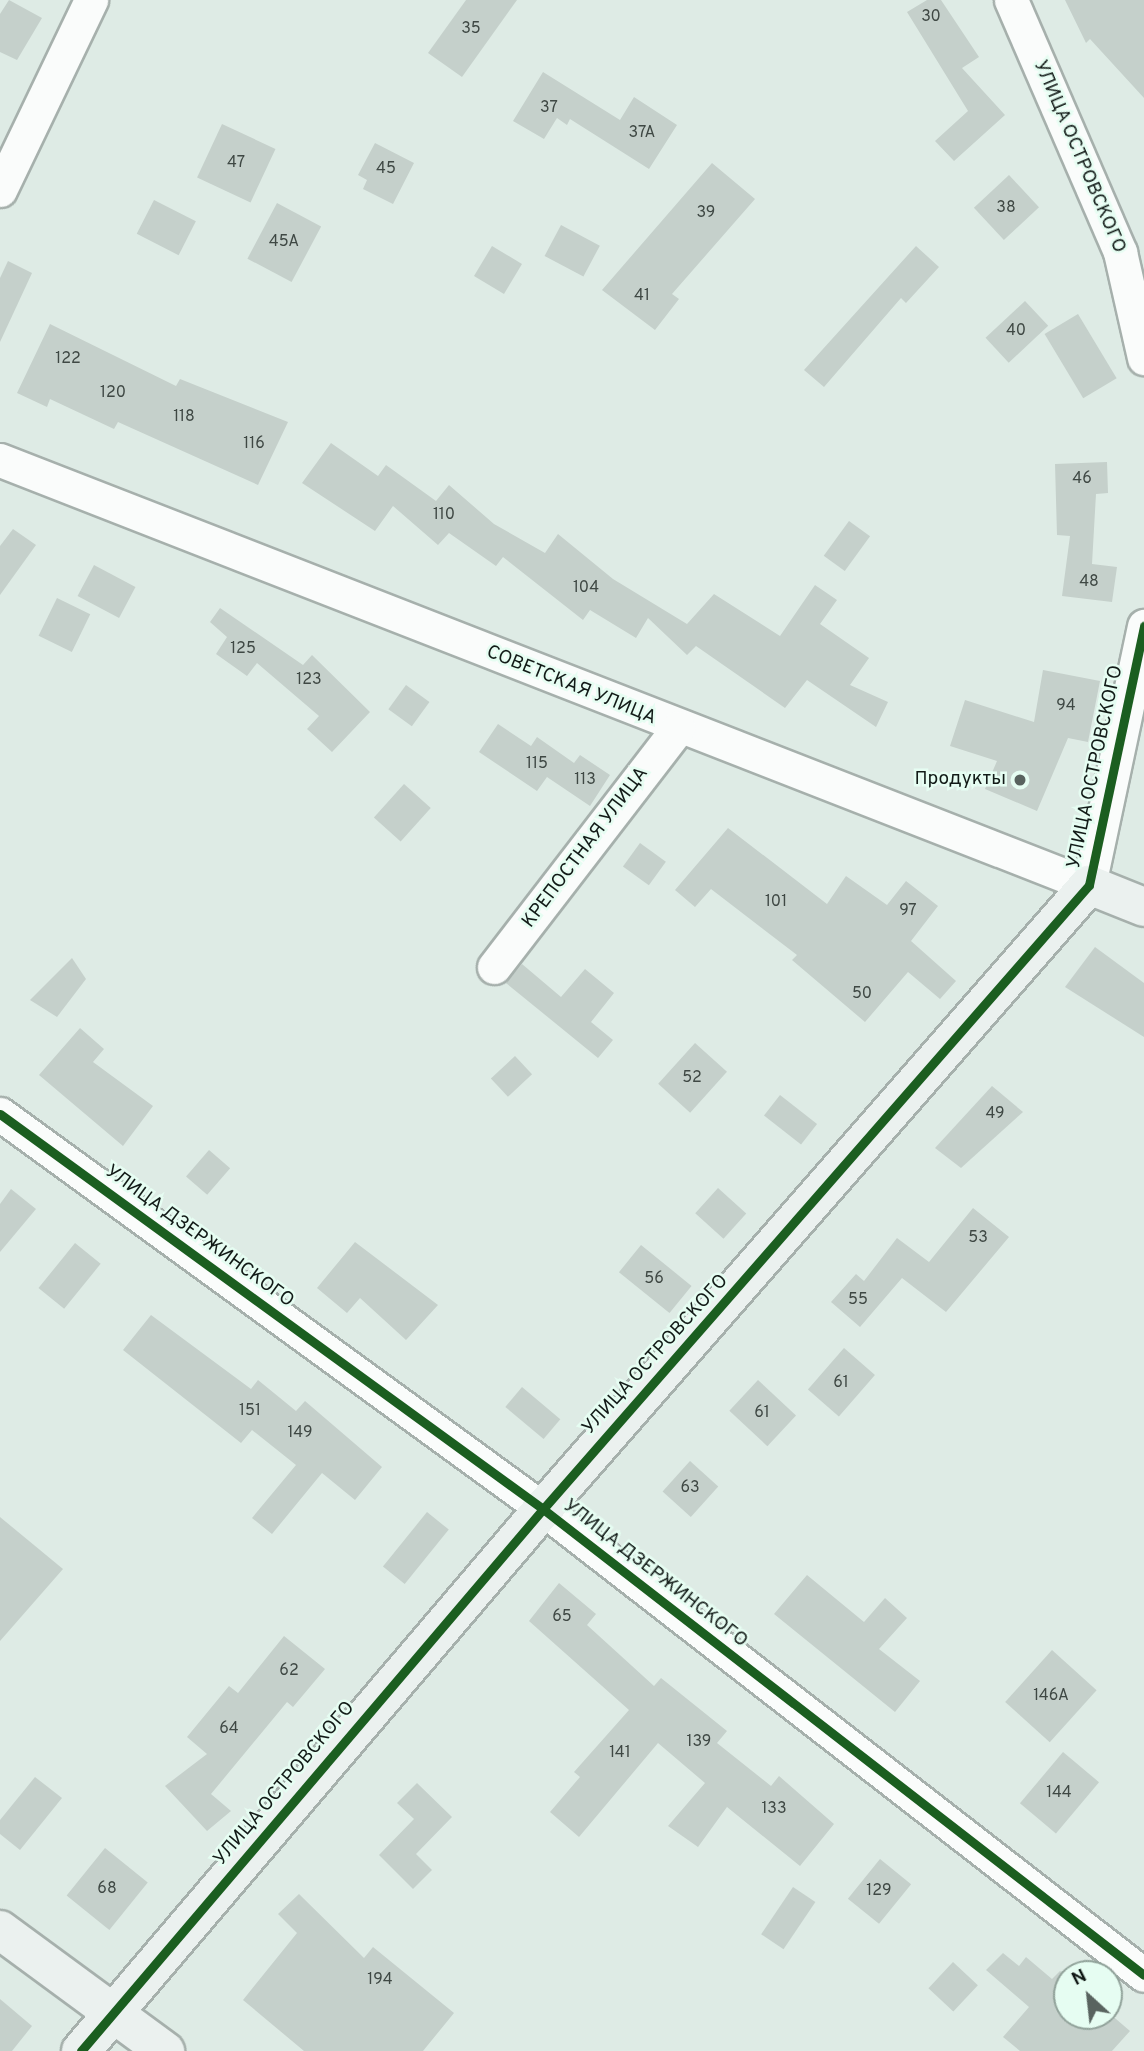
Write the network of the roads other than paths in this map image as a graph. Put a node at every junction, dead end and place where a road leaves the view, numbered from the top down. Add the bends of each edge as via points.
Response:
1 (91, 0) edge
2 (1011, 0) edge
3 (0, 190) edge
4 (1144, 358) edge
5 (0, 460) edge
6 (1144, 626) edge
7 (678, 728) junction
8 (1089, 885) junction
9 (1144, 907) edge
10 (494, 967) dead end
11 (0, 1114) edge
12 (543, 1509) junction
13 (0, 1930) edge
14 (1144, 1975) edge
15 (114, 2013) junction
16 (81, 2051) edge
17 (165, 2051) edge

1 - 3 street
2 - 4 street, УЛИЦА ОСТРОВСКОГО via 1120,252
5 - 7 street, СОВЕТСКАЯ УЛИЦА
6 - 8 street, УЛИЦА ОСТРОВСКОГО
7 - 8 street, СОВЕТСКАЯ УЛИЦА
7 - 10 street, КРЕПОСТНАЯ УЛИЦА
8 - 9 street, СОВЕТСКАЯ УЛИЦА
8 - 12 street, УЛИЦА ОСТРОВСКОГО
11 - 12 street, УЛИЦА ДЗЕРЖИНСКОГО
12 - 14 street, УЛИЦА ДЗЕРЖИНСКОГО
12 - 15 street, УЛИЦА ОСТРОВСКОГО
13 - 15 street
15 - 16 street, УЛИЦА ОСТРОВСКОГО
15 - 17 street

